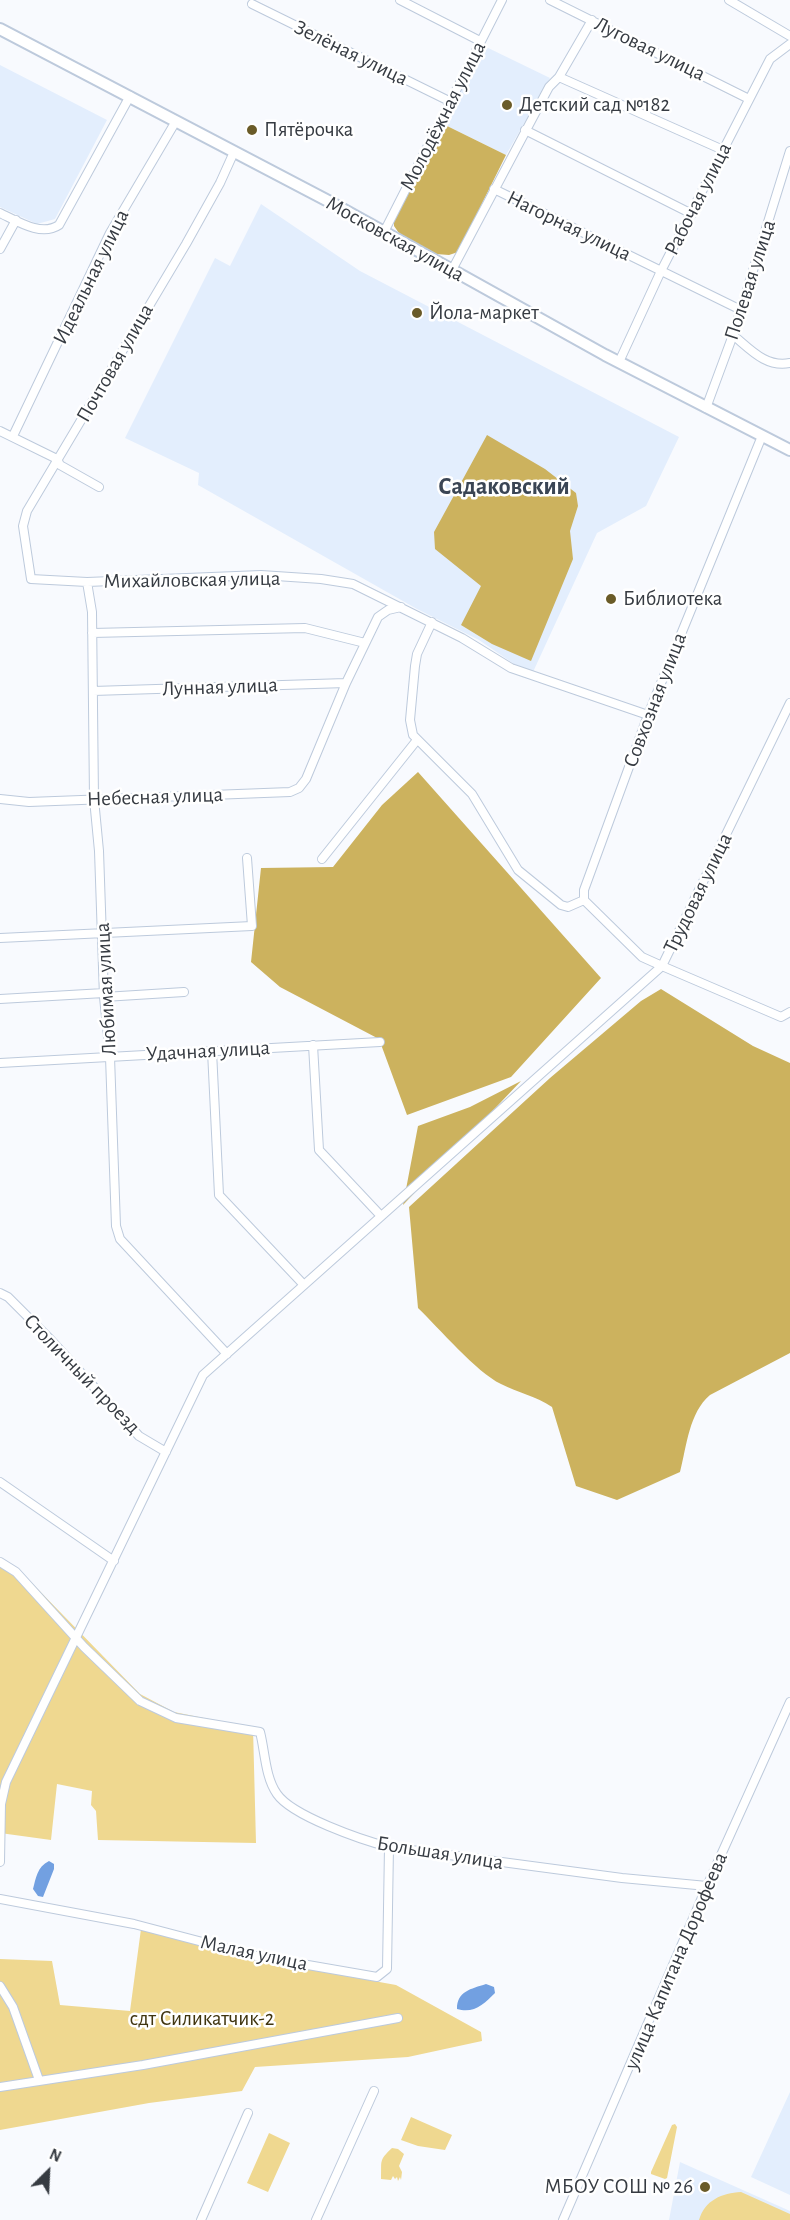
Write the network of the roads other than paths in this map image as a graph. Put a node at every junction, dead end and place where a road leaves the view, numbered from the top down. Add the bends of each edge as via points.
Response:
1 (400, 0) edge
2 (502, 0) edge
3 (550, 0) edge
4 (729, 0) edge
5 (252, 4) dead end
6 (592, 20) junction
7 (0, 29) edge
8 (790, 36) edge
9 (480, 41) junction
10 (790, 44) edge
11 (559, 77) junction
12 (129, 96) junction
13 (749, 99) junction
14 (450, 101) junction
15 (176, 121) junction
16 (525, 130) junction
17 (723, 150) junction
18 (790, 151) edge
19 (234, 152) junction
20 (494, 189) junction
21 (0, 213) edge
22 (692, 214) junction
23 (16, 220) junction
24 (384, 232) junction
25 (0, 249) edge
26 (452, 270) junction
27 (661, 271) junction
28 (741, 310) junction
29 (733, 335) junction
30 (619, 362) junction
31 (790, 363) edge
32 (706, 408) junction
33 (0, 431) edge
34 (13, 436) junction
35 (762, 436) junction
36 (790, 450) edge
37 (57, 459) junction
38 (99, 487) dead end
39 (31, 579) joint
40 (87, 582) junction
41 (402, 607) junction
42 (432, 622) junction
43 (92, 633) junction
44 (365, 643) junction
45 (346, 683) junction
46 (93, 691) junction
47 (790, 703) edge
48 (648, 715) junction
49 (417, 740) junction
50 (0, 799) edge
51 (94, 799) junction
52 (247, 858) dead end
53 (322, 859) dead end
54 (584, 900) junction
55 (102, 934) junction
56 (0, 938) edge
57 (662, 966) junction
58 (184, 992) dead end
59 (104, 995) junction
60 (0, 999) edge
61 (790, 1012) edge
62 (380, 1042) dead end
63 (313, 1045) junction
64 (212, 1051) junction
65 (110, 1057) junction
66 (0, 1063) edge
67 (381, 1216) junction
68 (304, 1285) junction
69 (0, 1293) edge
70 (227, 1354) junction
71 (166, 1452) junction
72 (0, 1482) edge
73 (114, 1561) junction
74 (0, 1563) edge
75 (77, 1639) junction
76 (790, 1702) edge
77 (388, 1847) junction
78 (0, 1862) edge
79 (707, 1886) junction
80 (0, 1899) edge
81 (0, 1986) edge
82 (398, 2019) dead end
83 (39, 2080) junction
84 (0, 2087) edge
85 (374, 2091) dead end
86 (248, 2113) dead end
87 (201, 2220) edge
88 (316, 2220) edge
89 (563, 2220) edge

1 - 9 street
2 - 9 street, Молодёжная улица
3 - 6 street, Луговая улица
4 - 8 street
5 - 14 street, Зелёная улица
6 - 11 street
6 - 13 street, Луговая улица
7 - 12 main road, Московская улица
9 - 14 street, Молодёжная улица
10 - 13 street, Рабочая улица via 770,59
11 - 16 street via 549,87
11 - 17 street
12 - 15 main road, Московская улица
12 - 23 street via 58,225 44,231
13 - 17 street, Рабочая улица
14 - 24 street, Молодёжная улица
15 - 19 main road, Московская улица
15 - 34 street, Идеальная улица via 110,233
16 - 20 street
16 - 22 street
17 - 22 street, Рабочая улица
18 - 28 street, Полевая улица
19 - 24 main road, Московская улица
19 - 37 street, Почтовая улица via 186,244
20 - 26 street
20 - 27 street, Нагорная улица
21 - 23 street
22 - 27 street, Рабочая улица
23 - 25 street
24 - 26 main road, Московская улица
26 - 30 main road, Московская улица
27 - 28 street, Нагорная улица
27 - 30 street, Рабочая улица
28 - 29 street, Полевая улица
29 - 31 street via 769,363
29 - 32 street, Полевая улица
30 - 32 main road, Московская улица
32 - 35 main road, Московская улица
33 - 34 street
34 - 37 street
35 - 36 main road, Московская улица
35 - 48 street, Совхозная улица
37 - 38 street via 60,465
37 - 39 street, Почтовая улица via 27,511 23,526
39 - 40 street, Михайловская улица
40 - 41 street, Михайловская улица via 261,575 321,579 353,584
40 - 43 street, Любимая улица
41 - 42 street, Михайловская улица
41 - 44 street via 378,617
42 - 48 street, Михайловская улица via 512,668
42 - 49 street via 415,666 410,720
43 - 44 street via 305,628
43 - 46 street, Любимая улица
44 - 45 street
45 - 46 street, Лунная улица
45 - 51 street, Небесная улица via 306,780 299,788 290,792
46 - 51 street, Любимая улица
47 - 57 street, Трудовая улица
48 - 54 street, Совхозная улица via 584,890
49 - 53 street
49 - 54 street via 472,794 523,875 561,905 568,907
50 - 51 street, Небесная улица
51 - 55 street, Любимая улица
52 - 55 street via 252,926
54 - 57 street via 642,957
55 - 56 street
55 - 59 street, Любимая улица
57 - 61 street, Трудовая улица via 781,1017
57 - 67 street
58 - 59 street
59 - 60 street
59 - 65 street, Любимая улица
62 - 63 street, Удачная улица
63 - 64 street, Удачная улица
63 - 67 street via 319,1150
64 - 65 street, Удачная улица
64 - 68 street via 219,1195
65 - 66 street, Удачная улица
65 - 70 street, Любимая улица via 116,1226 120,1239
67 - 68 street
68 - 70 street
69 - 71 street, Столичный проезд via 49,1338 139,1436
70 - 71 street via 204,1375
71 - 73 street
72 - 73 street
73 - 75 street
74 - 75 street via 16,1572
75 - 77 street, Большая улица via 140,1701 176,1718 260,1732 270,1780 288,1805
75 - 78 street via 6,1782 1,1804
76 - 79 street, улица Капитана Дорофеева
77 - 79 street, Большая улица
77 - 80 street, Малая улица via 387,1969 377,1977 256,1956 134,1924
79 - 89 street, улица Капитана Дорофеева
81 - 83 street via 13,2007
82 - 83 street
83 - 84 street
85 - 88 street
86 - 87 street

